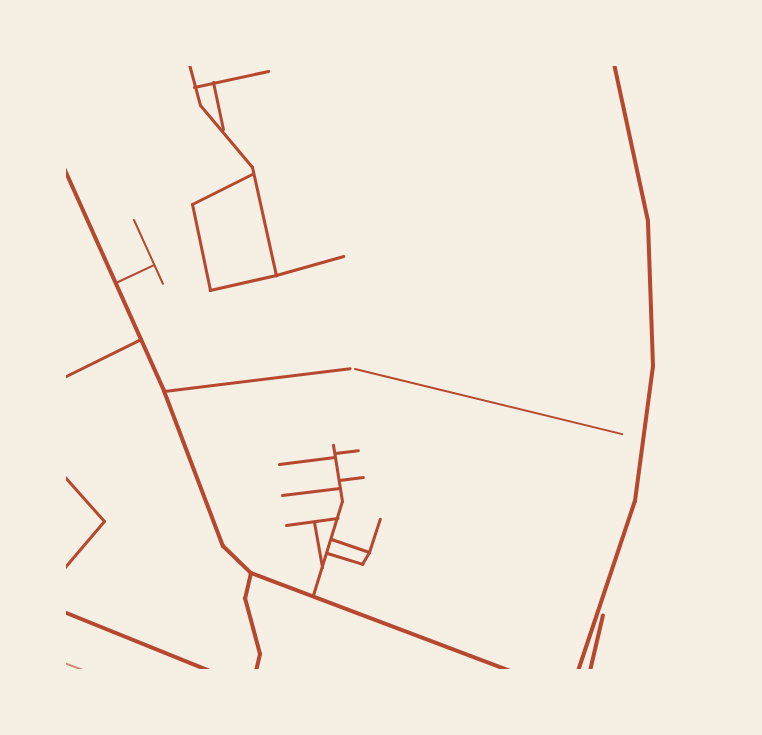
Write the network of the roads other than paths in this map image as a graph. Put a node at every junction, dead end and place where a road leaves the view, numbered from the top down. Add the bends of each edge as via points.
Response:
1 (189, 64) edge
2 (614, 64) edge
3 (268, 71) dead end
4 (213, 82) junction
5 (194, 87) junction
6 (223, 131) junction
7 (64, 168) edge
8 (252, 174) junction
9 (134, 220) dead end
10 (343, 256) dead end
11 (155, 265) junction
12 (276, 275) junction
13 (115, 284) junction
14 (163, 284) dead end
15 (141, 339) junction
16 (350, 368) road end
17 (64, 377) edge
18 (164, 391) junction
19 (333, 445) dead end
20 (358, 450) dead end
21 (335, 455) junction
22 (279, 464) dead end
23 (64, 476) edge
24 (363, 477) dead end
25 (339, 480) junction
26 (340, 488) junction
27 (282, 495) dead end
28 (338, 518) junction
29 (380, 519) dead end
30 (314, 522) junction
31 (286, 525) dead end
32 (331, 539) junction
33 (369, 552) junction
34 (327, 553) junction
35 (322, 567) junction
36 (64, 568) edge
37 (251, 573) junction
38 (313, 595) junction
39 (604, 609) junction
40 (64, 612) edge
41 (210, 671) edge
42 (256, 671) edge
43 (510, 671) edge
44 (578, 671) edge
45 (590, 671) edge

1 - 5 street
2 - 39 street via 645,199 653,351 641,469
3 - 4 street
4 - 5 street
4 - 6 street
5 - 6 street
6 - 8 street
7 - 13 street
8 - 12 street
8 - 12 street via 192,204 200,253 210,290
9 - 11 lane
10 - 12 street
11 - 13 lane
11 - 14 lane
13 - 15 street
15 - 17 street
15 - 18 street
16 - 18 street
18 - 37 street via 223,546
19 - 21 street
20 - 21 street
21 - 22 street
21 - 25 street
23 - 36 street via 104,521
24 - 25 street
25 - 26 street
26 - 27 street
26 - 28 street
28 - 30 street
28 - 32 street
29 - 33 street
30 - 31 street
30 - 35 street
32 - 33 street
32 - 34 street
33 - 34 street via 362,564
34 - 35 street
35 - 38 street
37 - 38 street
37 - 42 street via 246,610 260,654
38 - 43 street
39 - 44 street
39 - 45 street
40 - 41 street

